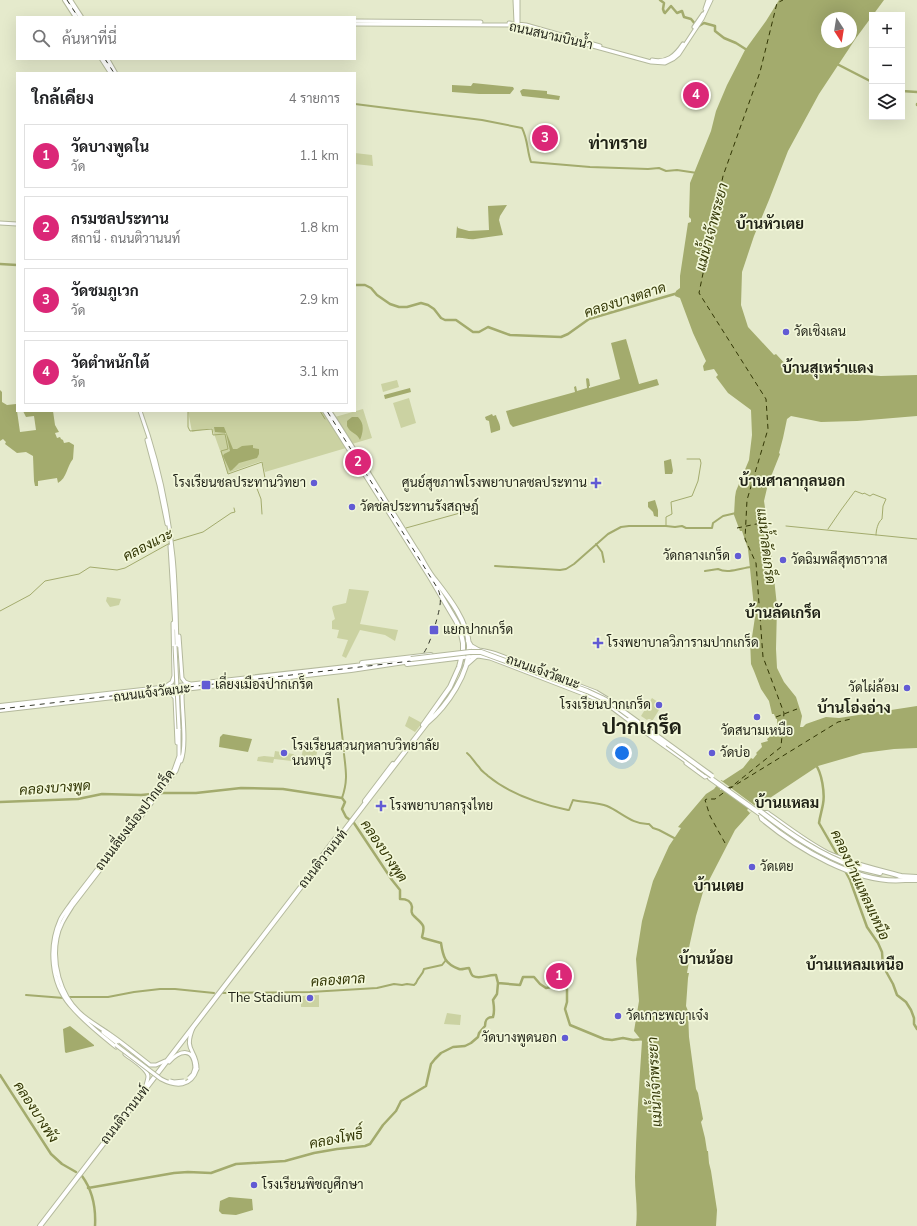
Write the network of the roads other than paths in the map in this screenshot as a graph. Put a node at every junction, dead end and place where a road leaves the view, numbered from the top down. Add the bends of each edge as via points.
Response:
1 (65, 0) edge
2 (70, 0) edge
3 (516, 0) edge
4 (710, 0) edge
5 (518, 15) junction
6 (75, 16) edge
7 (80, 16) edge
8 (356, 22) edge
9 (448, 23) junction
10 (508, 23) junction
11 (517, 24) junction
12 (526, 25) junction
13 (562, 36) junction
14 (103, 60) edge
15 (108, 60) edge
16 (110, 72) edge
17 (114, 72) edge
18 (0, 223) edge
19 (16, 224) edge
20 (139, 412) edge
21 (326, 412) edge
22 (330, 412) edge
23 (380, 496) junction
24 (170, 542) junction
25 (176, 607) junction
26 (173, 611) junction
27 (466, 643) junction
28 (176, 646) junction
29 (469, 650) junction
30 (478, 650) junction
31 (463, 651) junction
32 (456, 652) junction
33 (435, 654) junction
34 (497, 655) junction
35 (476, 656) junction
36 (462, 657) junction
37 (468, 657) junction
38 (451, 659) junction
39 (411, 660) junction
40 (495, 660) junction
41 (436, 661) junction
42 (466, 665) junction
43 (525, 665) junction
44 (174, 668) junction
45 (181, 668) junction
46 (350, 668) junction
47 (461, 668) junction
48 (190, 686) junction
49 (165, 689) junction
50 (592, 697) junction
51 (613, 704) junction
52 (182, 705) junction
53 (0, 706) edge
54 (175, 706) junction
55 (0, 710) edge
56 (426, 723) junction
57 (664, 740) junction
58 (660, 744) junction
59 (682, 757) junction
60 (178, 764) junction
61 (697, 764) junction
62 (694, 768) junction
63 (759, 812) junction
64 (805, 840) junction
65 (801, 848) junction
66 (917, 877) edge
67 (903, 878) junction
68 (917, 880) edge
69 (294, 894) junction
70 (92, 1024) junction
71 (195, 1025) junction
72 (165, 1060) junction
73 (150, 1065) junction
74 (164, 1066) junction
75 (144, 1068) junction
76 (196, 1068) junction
77 (146, 1085) junction
78 (39, 1226) edge

1 - 6 main road
2 - 7 main road
3 - 5 main road
4 - 13 main road, ถนนสนามบินน้ำ via 679,54 661,63
5 - 10 main road
5 - 11 main road
5 - 12 main road
8 - 9 main road, ถนนสนามบินน้ำ
9 - 10 main road, ถนนสนามบินน้ำ
9 - 11 main road, ถนนสนามบินน้ำ
10 - 11 main road, ถนนสนามบินน้ำ
11 - 12 main road, ถนนสนามบินน้ำ
11 - 13 main road, ถนนสนามบินน้ำ
12 - 13 main road, ถนนสนามบินน้ำ
14 - 16 main road
15 - 17 main road
18 - 19 main road
20 - 24 main road, ถนนเลี่ยงเมืองปากเกร็ด via 159,485
21 - 23 main road, ถนนติวานนท์
22 - 23 main road, ถนนติวานนท์
23 - 27 main road, ถนนติวานนท์ via 435,583
24 - 25 main road, ถนนเลี่ยงเมืองปากเกร็ด
24 - 26 main road, ถนนเลี่ยงเมืองปากเกร็ด
25 - 28 main road, ถนนเลี่ยงเมืองปากเกร็ด
25 - 45 main road
26 - 28 main road, ถนนเลี่ยงเมืองปากเกร็ด
26 - 44 main road
27 - 29 main road, ถนนติวานนท์
27 - 30 main road
27 - 31 main road, ถนนติวานนท์
27 - 32 main road
28 - 60 main road, ถนนเลี่ยงเมืองปากเกร็ด, bridge via 181,750
29 - 30 main road, ถนนแจ้งวัฒนะ
29 - 31 main road, ถนนแจ้งวัฒนะ
29 - 37 main road, ถนนติวานนท์
30 - 34 main road, ถนนแจ้งวัฒนะ
31 - 32 main road, ถนนแจ้งวัฒนะ
31 - 36 main road, ถนนติวานนท์
32 - 33 main road, ถนนแจ้งวัฒนะ
33 - 41 main road
33 - 46 main road, ถนนแจ้งวัฒนะ via 366,662
34 - 40 main road via 494,657
34 - 43 main road, ถนนแจ้งวัฒนะ
35 - 37 main road, ถนนแจ้งวัฒนะ
35 - 40 main road, ถนนแจ้งวัฒนะ
35 - 42 main road
36 - 37 main road, ถนนแจ้งวัฒนะ
36 - 38 main road, ถนนแจ้งวัฒนะ
36 - 47 main road, ถนนติวานนท์
37 - 42 main road, ถนนติวานนท์
38 - 41 main road, ถนนแจ้งวัฒนะ
38 - 47 main road
39 - 46 main road, ถนนแจ้งวัฒนะ
39 - 51 main road, ถนนแจ้งวัฒนะ, bridge via 481,652 591,693
39 - 59 main road, ถนนแจ้งวัฒนะ, bridge via 470,653 484,654 602,699
40 - 50 main road, ถนนแจ้งวัฒนะ
41 - 46 main road, ถนนแจ้งวัฒนะ
42 - 56 main road, ถนนติวานนท์ via 451,696
43 - 51 main road, bridge via 602,696
43 - 57 main road, ถนนแจ้งวัฒนะ via 602,694
44 - 45 main road via 178,671
44 - 49 main road via 173,679
45 - 48 main road via 182,678
46 - 48 main road, ถนนแจ้งวัฒนะ
47 - 56 main road, ถนนติวานนท์ via 458,681 451,693
48 - 49 main road, ถนนแจ้งวัฒนะ
48 - 52 main road via 182,695
49 - 53 main road, ถนนแจ้งวัฒนะ
49 - 54 main road via 175,698
49 - 55 main road, ถนนแจ้งวัฒนะ
50 - 58 main road, ถนนแจ้งวัฒนะ
50 - 59 main road, bridge via 605,702
51 - 63 main road, ถนนแจ้งวัฒนะ, bridge
52 - 54 main road via 179,702
52 - 60 main road via 183,755
54 - 60 main road
56 - 69 main road, ถนนติวานนท์
57 - 58 main road
57 - 61 main road, ถนนแจ้งวัฒนะ
58 - 62 main road, ถนนแจ้งวัฒนะ
59 - 63 main road, ถนนแจ้งวัฒนะ, bridge
60 - 70 main road, ถนนเลี่ยงเมืองปากเกร็ด via 176,771 73,905 57,937 56,962 62,986 72,1004
61 - 62 main road
61 - 62 main road, ถนนแจ้งวัฒนะ via 709,772 709,775 705,777
63 - 67 main road, bridge via 814,852 831,861 879,876
64 - 65 main road via 807,846
64 - 65 main road via 767,813 762,814 762,819
64 - 67 main road, bridge via 841,859
65 - 67 main road via 847,870 881,879
66 - 67 main road
67 - 68 main road
69 - 71 main road, ถนนติวานนท์
69 - 72 main road, ถนนติวานนท์
70 - 73 main road, ถนนเลี่ยงเมืองปากเกร็ด
70 - 75 main road, ถนนเลี่ยงเมืองปากเกร็ด
70 - 76 main road, bridge via 170,1081 185,1081
71 - 74 main road, ถนนติวานนท์
71 - 76 main road via 189,1043 196,1060
72 - 73 main road
72 - 77 main road, ถนนติวานนท์
73 - 75 main road via 149,1068
74 - 76 main road via 176,1054 185,1052 193,1058
74 - 78 main road, ถนนติวานนท์
75 - 77 main road via 148,1074
77 - 78 main road, ถนนติวานนท์

